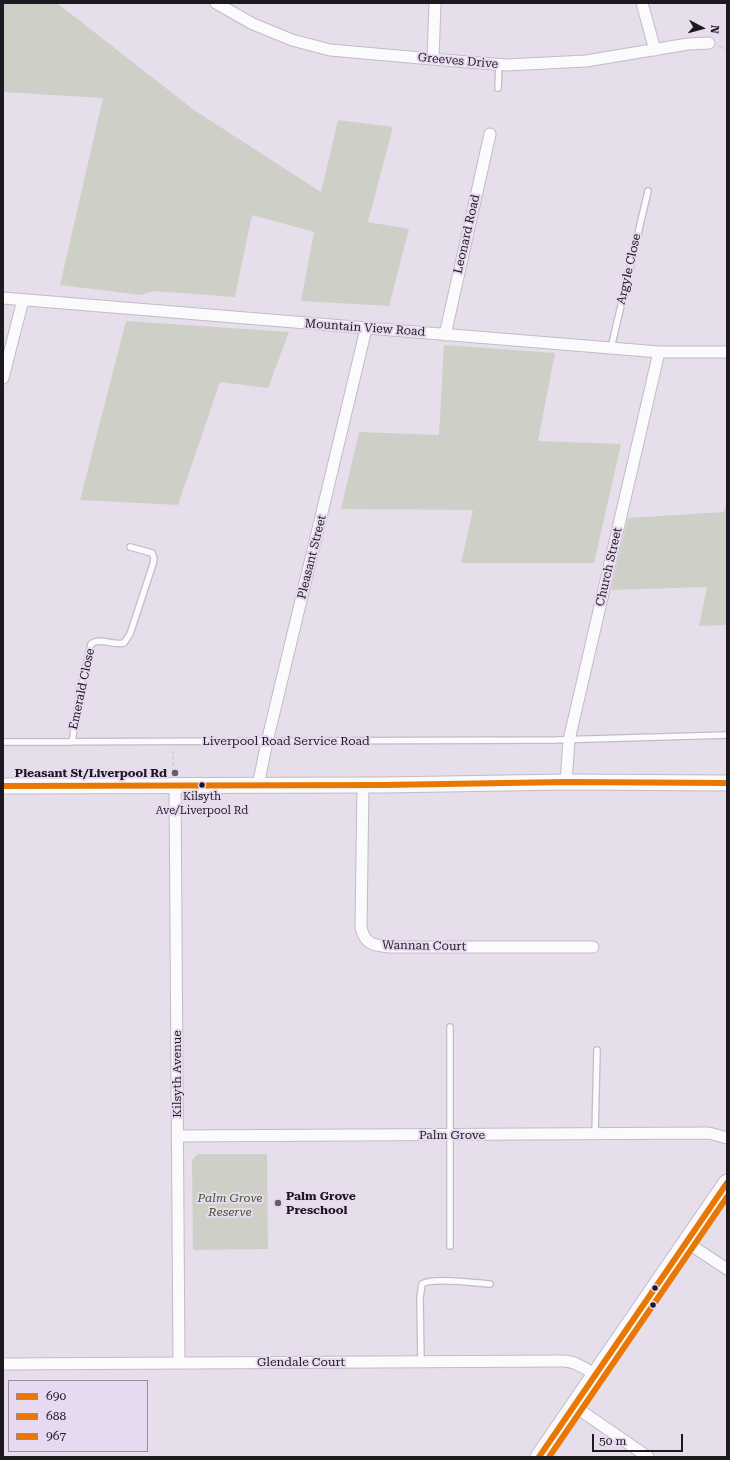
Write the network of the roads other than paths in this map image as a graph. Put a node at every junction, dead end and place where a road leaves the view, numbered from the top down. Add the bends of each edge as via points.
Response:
1 (216, 3) edge
2 (435, 3) edge
3 (642, 3) edge
4 (709, 44) dead end
5 (655, 50) junction
6 (433, 59) junction
7 (499, 64) junction
8 (498, 88) dead end
9 (490, 134) dead end
10 (648, 191) dead end
11 (3, 298) edge
12 (23, 300) junction
13 (366, 329) junction
14 (445, 335) junction
15 (611, 348) junction
16 (659, 352) junction
17 (727, 352) edge
18 (3, 378) edge
19 (130, 547) dead end
20 (727, 735) edge
21 (569, 740) junction
22 (3, 742) edge
23 (72, 742) junction
24 (267, 742) junction
25 (174, 779) junction
26 (566, 782) junction
27 (727, 783) edge
28 (259, 785) junction
29 (362, 785) junction
30 (3, 786) edge
31 (593, 947) dead end
32 (450, 1027) dead end
33 (597, 1050) dead end
34 (450, 1135) junction
35 (595, 1135) junction
36 (177, 1136) junction
37 (727, 1138) edge
38 (727, 1183) edge
39 (686, 1242) junction
40 (450, 1246) dead end
41 (727, 1269) edge
42 (490, 1284) dead end
43 (178, 1362) junction
44 (421, 1362) junction
45 (3, 1364) edge
46 (596, 1375) junction
47 (574, 1406) junction
48 (539, 1457) edge
49 (648, 1457) edge

1 - 6 street, Greeves Drive via 253,24 292,40 330,50
2 - 6 street
3 - 5 street
4 - 5 street, Greeves Drive via 688,44
5 - 7 street, Greeves Drive via 586,61
6 - 7 street, Greeves Drive
7 - 8 lane
9 - 14 street, Leonard Road
10 - 15 lane, Argyle Close
11 - 12 street, Mountain View Road
12 - 13 street, Mountain View Road
12 - 18 street
13 - 14 street, Mountain View Road
13 - 24 street, Pleasant Street
14 - 15 street, Mountain View Road
15 - 16 street, Mountain View Road
16 - 17 street, Mountain View Road
16 - 21 street, Church Street
19 - 23 lane, Emerald Close via 152,553 153,564 130,634 124,643 95,641 91,644
20 - 21 lane, Liverpool Road Service Road
21 - 24 lane, Liverpool Road Service Road
21 - 26 street, Church Street
22 - 23 lane, Liverpool Road Service Road
23 - 24 lane, Liverpool Road Service Road
24 - 28 street, Pleasant Street
25 - 28 main road
25 - 30 main road
25 - 36 street, Kilsyth Avenue
26 - 27 main road
26 - 29 main road
28 - 29 main road
29 - 31 street, Wannan Court via 361,928 368,942 389,947
32 - 34 lane
33 - 35 lane
34 - 35 street, Palm Grove
34 - 36 street, Palm Grove
34 - 40 lane
35 - 37 street, Palm Grove via 709,1133
36 - 43 street, Kilsyth Avenue
38 - 39 main road
39 - 41 street
39 - 46 main road
42 - 44 lane via 437,1280 422,1284
43 - 44 street, Glendale Court
43 - 45 street, Glendale Court
44 - 46 street, Glendale Court via 568,1361
46 - 47 main road
47 - 48 main road
47 - 49 street

